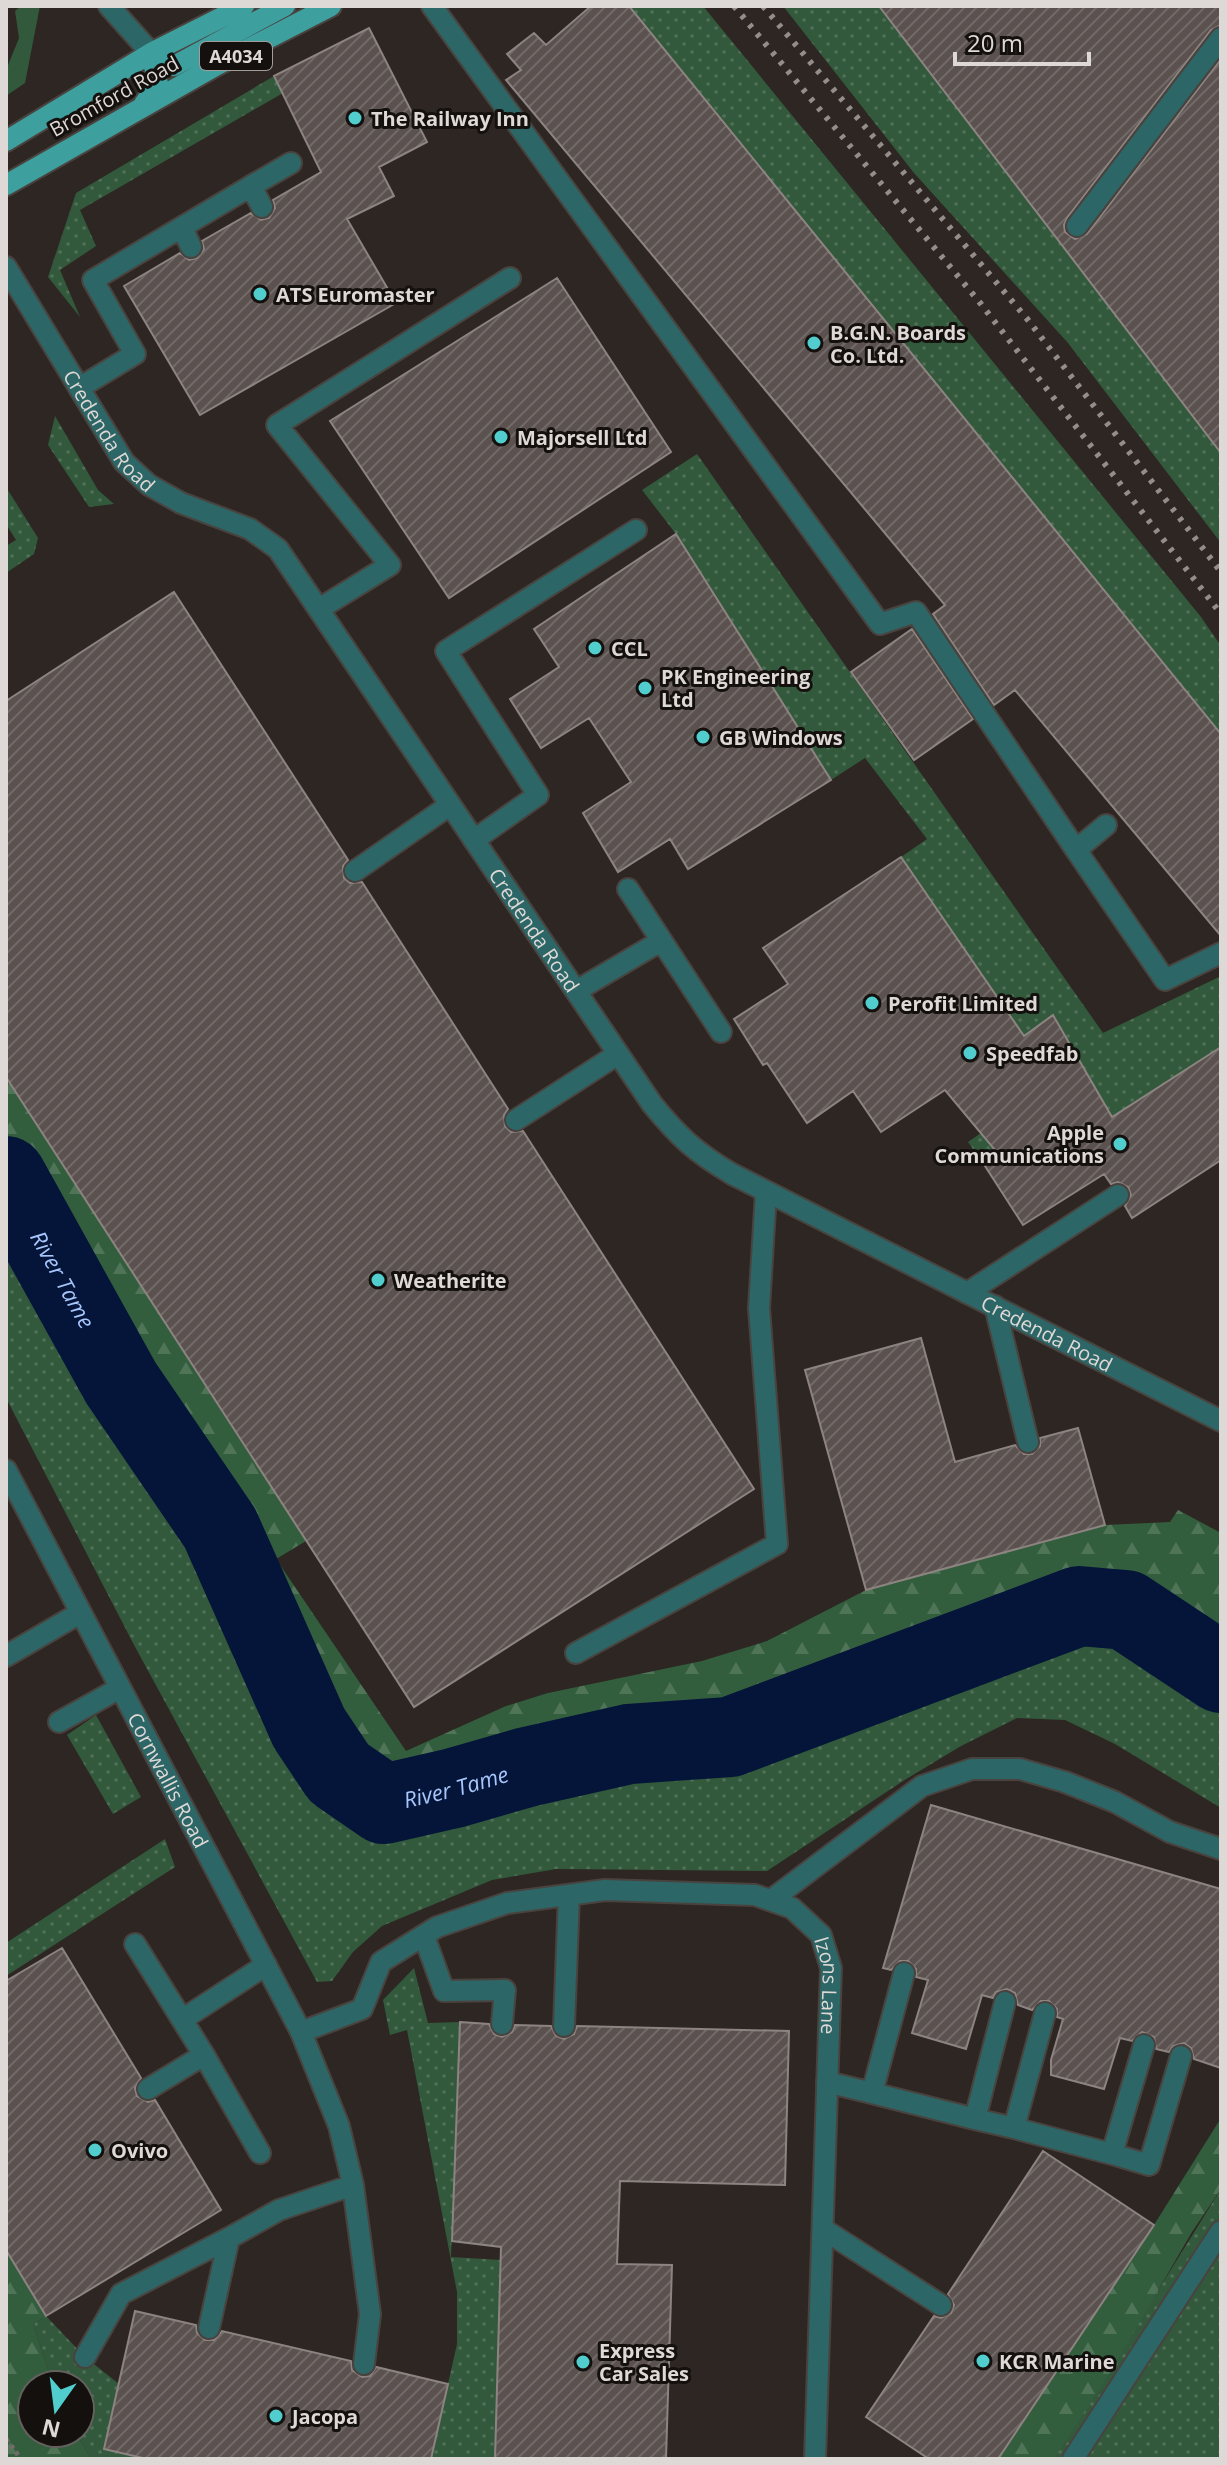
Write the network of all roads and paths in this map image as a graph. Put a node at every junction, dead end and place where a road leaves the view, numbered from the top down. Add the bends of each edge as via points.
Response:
1 (109, 6) edge
2 (244, 6) edge
3 (285, 6) edge
4 (331, 6) edge
5 (432, 6) edge
6 (1221, 38) edge
7 (151, 53) junction
8 (142, 108) junction
9 (6, 141) edge
10 (291, 163) dead end
11 (6, 185) edge
12 (251, 186) junction
13 (262, 207) dead end
14 (1077, 226) dead end
15 (182, 227) junction
16 (191, 247) dead end
17 (6, 267) edge
18 (510, 278) dead end
19 (79, 388) junction
20 (636, 530) dead end
21 (319, 609) junction
22 (450, 805) junction
23 (1106, 825) dead end
24 (474, 840) junction
25 (1076, 850) junction
26 (355, 871) dead end
27 (628, 889) dead end
28 (661, 941) junction
29 (1221, 953) edge
30 (576, 991) junction
31 (721, 1032) dead end
32 (618, 1054) junction
33 (516, 1120) dead end
34 (766, 1192) junction
35 (1118, 1195) dead end
36 (967, 1293) junction
37 (995, 1306) junction
38 (1221, 1421) edge
39 (1028, 1442) dead end
40 (6, 1470) edge
41 (13, 1504) edge
42 (80, 1613) junction
43 (576, 1653) dead end
44 (6, 1656) edge
45 (120, 1688) junction
46 (59, 1722) dead end
47 (1221, 1849) edge
48 (569, 1895) junction
49 (771, 1900) junction
50 (424, 1936) junction
51 (135, 1944) dead end
52 (266, 1965) junction
53 (904, 1973) dead end
54 (1005, 2002) dead end
55 (1045, 2013) dead end
56 (183, 2019) junction
57 (502, 2024) dead end
58 (564, 2026) dead end
59 (301, 2032) junction
60 (1144, 2045) dead end
61 (204, 2055) junction
62 (1181, 2056) dead end
63 (827, 2082) junction
64 (148, 2089) dead end
65 (872, 2093) junction
66 (975, 2119) junction
67 (1014, 2128) junction
68 (260, 2153) dead end
69 (1112, 2154) junction
70 (353, 2185) junction
71 (823, 2229) junction
72 (1221, 2231) edge
73 (229, 2238) junction
74 (941, 2305) dead end
75 (209, 2328) dead end
76 (85, 2357) dead end
77 (364, 2364) dead end
78 (6, 2439) edge
79 (21, 2459) edge
80 (815, 2459) edge
81 (1073, 2459) edge

1 - 7 street
2 - 7 main road, Bromford Road / A4034
3 - 7 main road via 174,66
4 - 8 main road, Bromford Road / A4034
5 - 25 street via 880,624 916,612
6 - 14 street
7 - 8 main road via 158,84
7 - 9 main road, Bromford Road / A4034
8 - 11 main road, Bromford Road / A4034
10 - 12 street
12 - 13 street
12 - 15 street
15 - 16 street
15 - 19 street via 93,280 135,354
17 - 19 street, Credenda Road
18 - 21 street via 277,425 390,565
19 - 21 street, Credenda Road via 124,462 149,485 250,529 278,549
20 - 24 street via 446,651 538,795
21 - 22 street, Credenda Road
22 - 24 street, Credenda Road
22 - 26 street
23 - 25 street
24 - 30 street, Credenda Road
25 - 29 street via 1165,980
27 - 28 street
28 - 30 street
28 - 31 street
30 - 32 street, Credenda Road
32 - 33 street
32 - 34 street, Credenda Road via 680,1139
34 - 36 street, Credenda Road
34 - 43 street via 759,1308 777,1544
35 - 36 street
36 - 37 street, Credenda Road
37 - 38 street, Credenda Road
37 - 39 street
40 - 41 street, Cornwallis Road
41 - 42 street, Cornwallis Road
42 - 44 street
42 - 45 street, Cornwallis Road
45 - 46 street
45 - 52 street, Cornwallis Road
47 - 49 street via 1170,1832 1065,1782 1020,1769 972,1769 922,1786
48 - 49 street, Izons Lane via 605,1890 755,1895
48 - 50 street, Izons Lane via 507,1903
48 - 58 street
49 - 63 street, Izons Lane via 792,1908 821,1935 831,1968
50 - 57 street via 444,1991 505,1990
50 - 59 street, Izons Lane via 381,1962 362,2009
51 - 56 street
52 - 56 street
52 - 59 street, Cornwallis Road
53 - 65 street
54 - 66 street
55 - 67 street
56 - 61 street
59 - 70 street, Cornwallis Road via 339,2126
60 - 69 street
61 - 64 street
61 - 68 street
62 - 69 street via 1149,2165
63 - 65 street
63 - 71 street, Izons Lane
65 - 66 street
66 - 67 street
67 - 69 street
70 - 73 street via 279,2210
70 - 77 street, Cornwallis Road via 370,2314
71 - 74 street
71 - 80 street, Izons Lane
72 - 81 street
73 - 75 street
73 - 76 street via 121,2294
78 - 79 path

